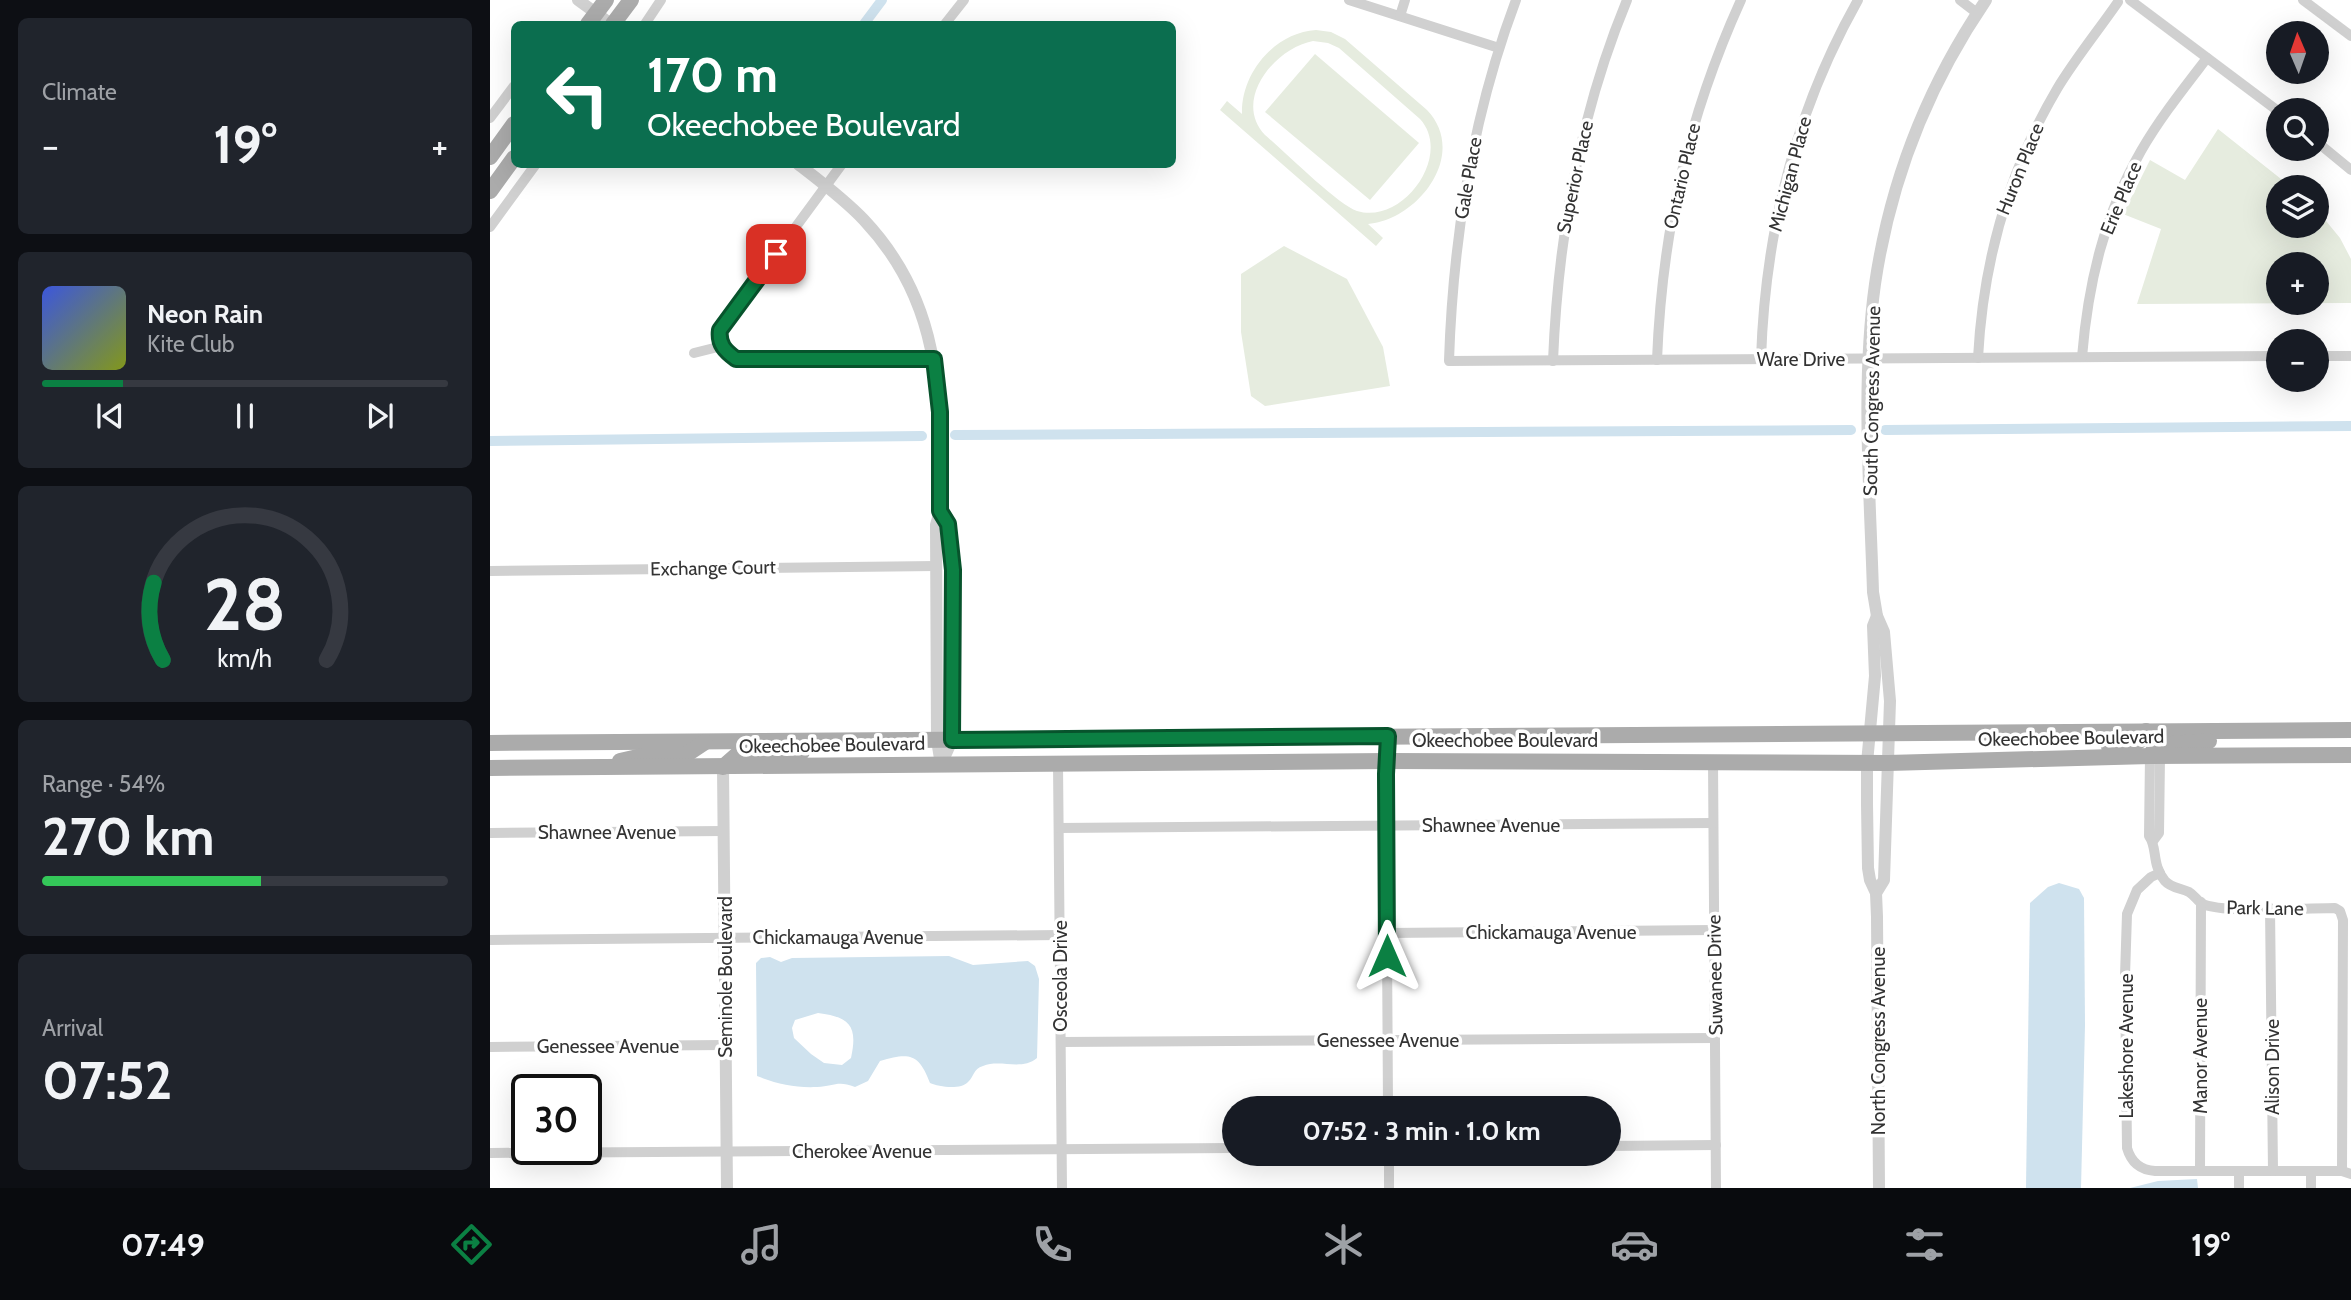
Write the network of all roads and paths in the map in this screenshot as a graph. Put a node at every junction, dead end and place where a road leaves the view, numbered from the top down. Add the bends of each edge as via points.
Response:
1 (578, 0) edge
2 (606, 0) edge
3 (631, 0) edge
4 (661, 0) edge
5 (964, 0) edge
6 (1349, 0) edge
7 (1405, 0) edge
8 (1516, 0) edge
9 (1627, 0) edge
10 (1741, 0) edge
11 (1858, 0) edge
12 (1960, 0) edge
13 (1986, 0) edge
14 (2130, 0) edge
15 (2303, 0) edge
16 (2118, 1) edge
17 (1977, 13) junction
18 (1400, 16) junction
19 (592, 19) edge
20 (614, 21) edge
21 (647, 21) edge
22 (948, 21) edge
23 (2351, 36) edge
24 (1499, 48) junction
25 (2207, 58) junction
26 (511, 90) edge
27 (2266, 102) edge
28 (490, 118) edge
29 (511, 128) edge
30 (2329, 152) edge
31 (490, 157) edge
32 (511, 162) edge
33 (533, 168) edge
34 (803, 168) edge
35 (839, 168) edge
36 (2351, 170) edge
37 (826, 186) junction
38 (490, 191) edge
39 (490, 227) edge
40 (721, 343) junction
41 (694, 353) dead end
42 (2266, 356) edge
43 (2329, 356) edge
44 (2351, 356) edge
45 (2082, 357) junction
46 (1978, 358) junction
47 (934, 359) junction
48 (1761, 359) junction
49 (1870, 359) junction
50 (1657, 360) junction
51 (1448, 361) joint
52 (1553, 361) junction
53 (940, 511) junction
54 (936, 566) junction
55 (490, 570) edge
56 (1877, 616) junction
57 (936, 620) junction
58 (953, 640) junction
59 (2238, 730) junction
60 (2351, 730) edge
61 (2146, 731) junction
62 (1890, 733) junction
63 (1871, 734) junction
64 (1388, 736) junction
65 (945, 740) junction
66 (845, 741) junction
67 (706, 742) junction
68 (490, 743) edge
69 (2351, 755) edge
70 (2155, 756) junction
71 (2079, 759) junction
72 (1387, 761) junction
73 (1713, 762) junction
74 (1867, 763) junction
75 (1888, 763) junction
76 (1058, 764) junction
77 (941, 765) junction
78 (723, 767) junction
79 (490, 768) edge
80 (587, 768) junction
81 (1713, 823) junction
82 (1386, 825) junction
83 (1059, 828) junction
84 (723, 831) junction
85 (490, 833) edge
86 (2160, 873) junction
87 (1876, 893) junction
88 (2201, 902) junction
89 (2270, 908) junction
90 (1714, 930) junction
91 (1387, 933) junction
92 (1060, 935) junction
93 (724, 938) junction
94 (490, 940) edge
95 (1715, 1038) junction
96 (1388, 1040) junction
97 (1061, 1042) junction
98 (725, 1045) junction
99 (490, 1046) edge
100 (1388, 1096) edge
101 (1716, 1145) junction
102 (1621, 1146) edge
103 (1222, 1148) edge
104 (1062, 1150) junction
105 (726, 1152) junction
106 (490, 1153) edge
107 (1389, 1166) edge
108 (2200, 1171) junction
109 (2239, 1171) junction
110 (2273, 1171) junction
111 (2311, 1171) junction
112 (2347, 1172) edge
113 (727, 1188) edge
114 (1062, 1188) edge
115 (1389, 1188) edge
116 (1716, 1188) edge
117 (1879, 1188) edge
118 (2239, 1188) edge
119 (2311, 1188) edge

1 - 19 street
2 - 19 main road
3 - 20 main road
4 - 21 street
5 - 22 street
6 - 18 street
7 - 18 street
8 - 24 street, Gale Place
9 - 52 street, Superior Place via 1593,95 1572,182 1558,270
10 - 50 street, Ontario Place via 1710,74 1682,164 1667,236
11 - 48 street, Michigan Place via 1816,88 1783,191 1768,272
12 - 17 street
13 - 17 street, South Congress Avenue
14 - 16 street
14 - 25 street
15 - 23 street
16 - 46 street, Huron Place via 2057,89 2013,179 1986,276
17 - 49 street, South Congress Avenue via 1925,109 1896,187 1875,285
18 - 24 street
24 - 51 street, Gale Place via 1474,140 1459,221
25 - 27 street
25 - 45 street, Erie Place via 2158,124 2115,204 2089,290
26 - 28 street
29 - 31 main road
30 - 36 street
32 - 38 main road
33 - 39 street
34 - 37 street
35 - 37 street
37 - 40 street via 720,330
37 - 47 street via 864,221 892,256 914,295
40 - 41 street
40 - 47 street via 736,359
42 - 45 street, Ware Drive
43 - 44 street
45 - 46 street, Ware Drive
46 - 49 street, Ware Drive
47 - 53 street via 940,412
48 - 49 street, Ware Drive
48 - 50 street, Ware Drive
49 - 56 street, South Congress Avenue
50 - 52 street, Ware Drive
51 - 52 street, Ware Drive
53 - 54 street
53 - 58 street via 948,524 953,570
54 - 55 street, Exchange Court
54 - 57 street
56 - 62 street, South Congress Avenue via 1884,632
56 - 63 street, South Congress Avenue via 1872,626
57 - 58 street
57 - 65 street
58 - 65 street
59 - 60 main road, Okeechobee Boulevard
59 - 61 main road, Okeechobee Boulevard
59 - 70 main road via 2230,740 2161,745 2155,748
61 - 62 main road, Okeechobee Boulevard
61 - 71 main road via 2136,744 2093,748
62 - 63 main road, Okeechobee Boulevard
62 - 75 street, North Congress Avenue
63 - 64 main road, Okeechobee Boulevard
63 - 74 street, North Congress Avenue
64 - 65 main road, Okeechobee Boulevard
64 - 72 street
65 - 66 main road, Okeechobee Boulevard
65 - 77 street
66 - 67 main road, Okeechobee Boulevard
66 - 78 main road via 802,752 739,753
67 - 68 main road, Okeechobee Boulevard
67 - 80 main road via 684,756 642,756
69 - 70 main road, Okeechobee Boulevard
70 - 71 main road, Okeechobee Boulevard
70 - 86 street via 2149,836
71 - 75 main road, Okeechobee Boulevard
72 - 73 main road, Okeechobee Boulevard
72 - 76 main road, Okeechobee Boulevard
72 - 82 street
73 - 74 main road, Okeechobee Boulevard
73 - 81 street, Suwanee Drive
74 - 75 main road, Okeechobee Boulevard
74 - 87 street, North Congress Avenue via 1868,868
75 - 87 street, North Congress Avenue via 1884,880
76 - 77 main road, Okeechobee Boulevard
76 - 83 street, Osceola Drive
77 - 78 main road, Okeechobee Boulevard
78 - 80 main road, Okeechobee Boulevard
78 - 84 street, Seminole Boulevard
79 - 80 main road, Okeechobee Boulevard
81 - 82 street, Shawnee Avenue
81 - 90 street, Suwanee Drive
82 - 83 street, Shawnee Avenue
82 - 91 street
83 - 92 street, Osceola Drive
84 - 85 street, Shawnee Avenue
84 - 93 street, Seminole Boulevard
86 - 88 street, Park Lane via 2170,886
86 - 108 street, Lakeshore Avenue via 2137,890 2127,914 2127,1148 2136,1165 2148,1171
87 - 117 street, North Congress Avenue
88 - 89 street, Park Lane via 2226,908
88 - 108 street, Manor Avenue
89 - 110 street, Alison Drive
89 - 112 street, Park Lane via 2335,908 2343,920
90 - 91 street, Chickamauga Avenue
90 - 95 street, Suwanee Drive
91 - 96 street
92 - 93 street, Chickamauga Avenue
92 - 97 street, Osceola Drive
93 - 94 street, Chickamauga Avenue
93 - 98 street, Seminole Boulevard
95 - 96 street, Genessee Avenue
95 - 101 street, Suwanee Drive
96 - 97 street, Genessee Avenue
96 - 100 street
97 - 104 street, Osceola Drive
98 - 99 street, Genessee Avenue
98 - 105 street, Seminole Boulevard
101 - 102 street
101 - 116 street, Suwanee Drive
103 - 104 street, Cherokee Avenue
104 - 105 street, Cherokee Avenue
104 - 114 street, Osceola Drive
105 - 106 street, Cherokee Avenue
105 - 113 street, Seminole Boulevard
107 - 115 street
108 - 109 street
109 - 110 street
109 - 118 street
110 - 111 street
111 - 112 street
111 - 119 street

